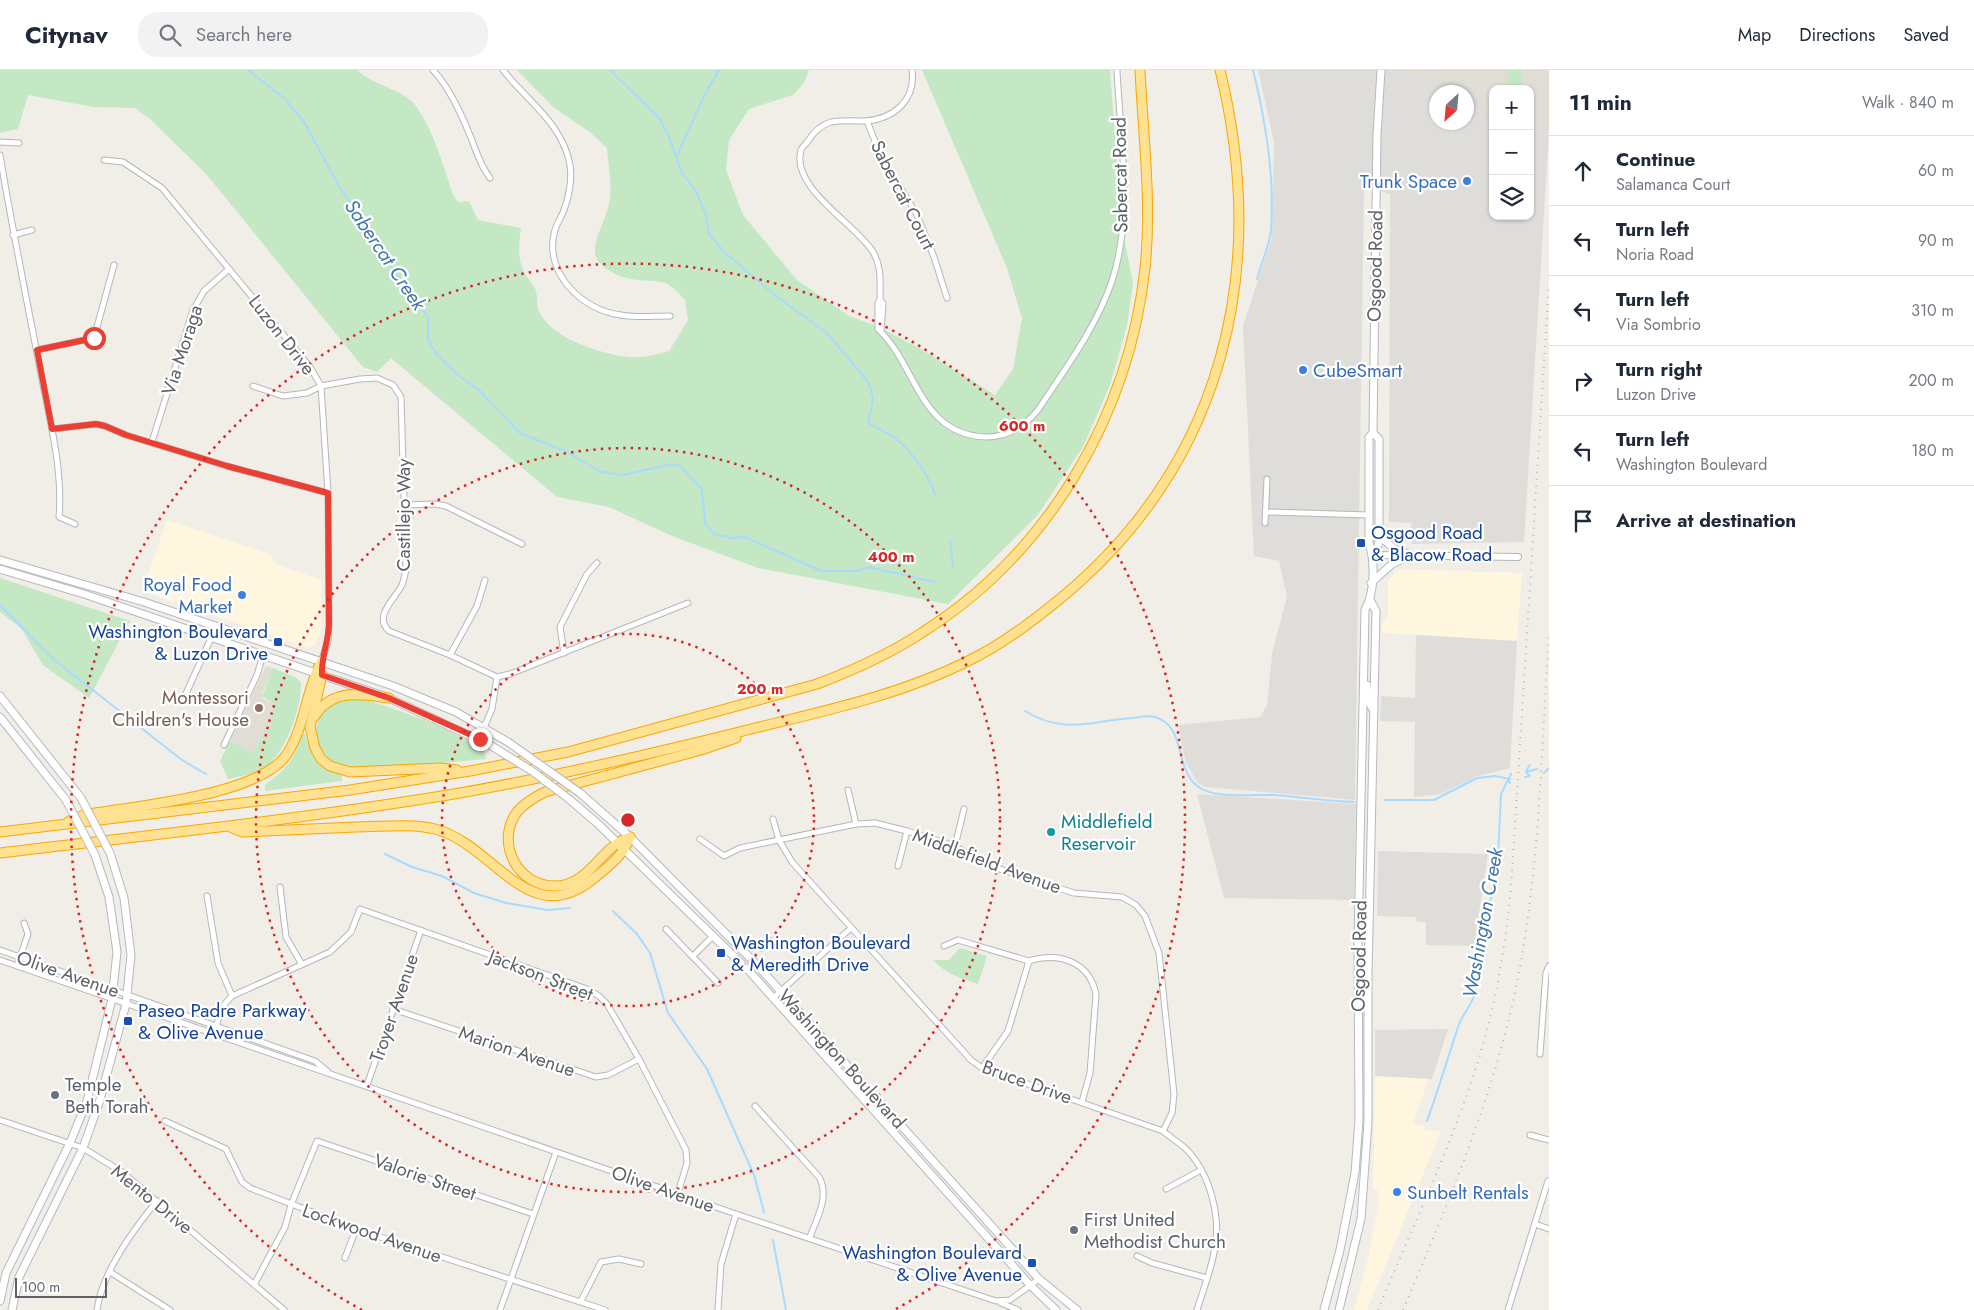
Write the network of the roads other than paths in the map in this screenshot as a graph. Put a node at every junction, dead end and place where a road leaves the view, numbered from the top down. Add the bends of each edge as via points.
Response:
1 (433, 70) edge
2 (503, 70) edge
3 (912, 70) edge
4 (1117, 70) edge
5 (1140, 70) edge
6 (1220, 70) edge
7 (1381, 70) edge
8 (867, 121) junction
9 (0, 142) edge
10 (19, 143) dead end
11 (0, 154) edge
12 (104, 160) dead end
13 (490, 178) dead end
14 (32, 230) dead end
15 (13, 235) junction
16 (114, 265) dead end
17 (229, 269) junction
18 (947, 298) dead end
19 (670, 316) dead end
20 (37, 350) junction
21 (253, 386) dead end
22 (322, 386) junction
23 (52, 429) junction
24 (1373, 433) junction
25 (152, 442) junction
26 (1267, 479) dead end
27 (328, 493) junction
28 (404, 505) junction
29 (1266, 512) junction
30 (1370, 514) junction
31 (75, 524) dead end
32 (1265, 524) dead end
33 (1379, 535) junction
34 (522, 544) dead end
35 (1373, 555) junction
36 (1410, 555) junction
37 (1518, 557) dead end
38 (0, 560) edge
39 (597, 563) dead end
40 (0, 569) edge
41 (485, 580) dead end
42 (1371, 583) junction
43 (1370, 600) junction
44 (688, 603) dead end
45 (211, 638) junction
46 (564, 653) junction
47 (263, 655) junction
48 (450, 655) junction
49 (321, 662) junction
50 (319, 674) junction
51 (1364, 676) junction
52 (497, 677) junction
53 (0, 696) edge
54 (184, 698) dead end
55 (389, 698) junction
56 (1373, 708) junction
57 (0, 717) edge
58 (795, 718) junction
59 (310, 727) junction
60 (486, 728) junction
61 (480, 739) junction
62 (224, 745) dead end
63 (470, 771) junction
64 (848, 790) dead end
65 (1361, 803) junction
66 (1371, 803) junction
67 (964, 809) dead end
68 (773, 819) dead end
69 (856, 824) junction
70 (58, 826) junction
71 (230, 827) junction
72 (907, 831) junction
73 (0, 832) edge
74 (630, 837) junction
75 (700, 839) dead end
76 (779, 840) junction
77 (617, 842) junction
78 (955, 846) junction
79 (625, 850) junction
80 (1361, 850) junction
81 (1370, 853) junction
82 (0, 854) edge
83 (898, 866) dead end
84 (280, 887) dead end
85 (207, 896) dead end
86 (24, 923) dead end
87 (851, 928) junction
88 (421, 930) junction
89 (666, 930) dead end
90 (713, 936) junction
91 (944, 946) dead end
92 (0, 950) edge
93 (693, 956) junction
94 (20, 957) junction
95 (0, 960) edge
96 (1029, 960) junction
97 (301, 964) junction
98 (17, 966) junction
99 (1549, 966) edge
100 (718, 983) dead end
101 (114, 990) junction
102 (781, 991) junction
103 (128, 994) junction
104 (232, 996) junction
105 (773, 998) junction
106 (112, 999) junction
107 (126, 1004) junction
108 (393, 1009) junction
109 (216, 1025) junction
110 (214, 1032) junction
111 (1540, 1054) dead end
112 (639, 1059) junction
113 (982, 1068) junction
114 (331, 1074) junction
115 (367, 1085) junction
116 (1082, 1102) junction
117 (755, 1106) dead end
118 (0, 1120) edge
119 (164, 1121) dead end
120 (1164, 1131) junction
121 (1530, 1135) dead end
122 (1549, 1140) edge
123 (70, 1143) junction
124 (84, 1148) junction
125 (556, 1152) junction
126 (1201, 1170) junction
127 (1548, 1181) edge
128 (1166, 1189) dead end
129 (678, 1193) junction
130 (157, 1202) junction
131 (291, 1205) junction
132 (532, 1214) junction
133 (736, 1214) junction
134 (1535, 1224) junction
135 (356, 1229) junction
136 (1549, 1229) edge
137 (810, 1237) junction
138 (1137, 1256) dead end
139 (345, 1258) dead end
140 (642, 1264) dead end
141 (110, 1272) junction
142 (1207, 1278) junction
143 (1039, 1279) junction
144 (511, 1281) junction
145 (255, 1283) junction
146 (1030, 1285) junction
147 (0, 1301) edge
148 (581, 1301) junction
149 (996, 1301) junction
150 (12, 1310) edge
151 (97, 1310) edge
152 (170, 1310) edge
153 (284, 1310) edge
154 (500, 1310) edge
155 (604, 1310) edge
156 (718, 1310) edge
157 (1018, 1310) edge
158 (1056, 1310) edge
159 (1077, 1310) edge
160 (1197, 1310) edge
161 (1324, 1310) edge
162 (1340, 1310) edge
163 (1508, 1310) edge

1 - 13 street via 453,98 481,166
2 - 19 street via 555,128 570,166 570,189 554,233 552,252 565,284 583,301 603,312 621,316
3 - 8 street via 911,92 906,102 895,113
4 - 8 street, Sabercat Road via 1124,208 1112,282 1092,326 1038,410 1019,428 992,437 962,434 949,427 926,404 879,330 883,303 880,300 880,268 873,252 810,187 801,167 801,150 824,125 849,120
5 - 63 highway via 1148,231 1146,266 1134,334 1115,395 1089,452 1056,505 1014,556 987,583 924,632 854,669 781,695 568,752
6 - 58 highway via 1238,170 1238,255 1232,310 1209,396 1160,488 1107,557 1010,638 922,681
7 - 24 main road, Osgood Road via 1377,135
8 - 18 street, Sabercat Court via 880,154 917,216
9 - 10 street
11 - 15 street
12 - 17 street, Luzon Drive via 123,162 162,188
14 - 15 street
15 - 20 street
16 - 20 street via 94,338
17 - 22 street, Luzon Drive
17 - 25 street, Via Moraga via 204,291 193,310
20 - 23 street
21 - 22 street via 282,396 307,393
22 - 27 street, Luzon Drive
22 - 28 street, Castillejo Way via 360,379 380,379 393,385 401,397
23 - 25 street via 96,424
23 - 31 street via 61,492 59,517
24 - 30 main road, Osgood Road via 1369,437
24 - 33 main road, Osgood Road via 1379,439
25 - 27 street
26 - 29 street
27 - 49 street, Luzon Drive via 329,625 328,642
28 - 34 street via 446,506
28 - 48 street, Castillejo Way via 406,569 402,585 383,616 383,624 389,631
29 - 30 street
29 - 32 street
30 - 35 main road, Osgood Road via 1369,543
33 - 35 main road, Osgood Road
33 - 36 main road via 1393,548
35 - 36 street
35 - 42 main road, Osgood Road
36 - 37 street
36 - 42 main road via 1392,564
38 - 49 main road, Washington Boulevard via 144,602
39 - 46 street via 587,574 560,627
40 - 45 main road, Washington Boulevard via 62,586
41 - 48 street via 477,606
42 - 43 main road, Osgood Road
43 - 51 main road, Osgood Road via 1365,610
43 - 56 main road, Osgood Road via 1376,611
44 - 46 street
45 - 47 main road, Washington Boulevard
45 - 54 street
46 - 52 street
47 - 50 main road, Washington Boulevard
47 - 62 street
48 - 52 street, Castillejo Way
49 - 50 highway
49 - 60 main road, Washington Boulevard via 426,699
50 - 55 main road, Washington Boulevard
50 - 59 highway
50 - 70 highway via 288,753 270,772 221,790 84,815
51 - 56 main road via 1369,705
51 - 65 main road, Osgood Road
52 - 60 street
53 - 103 main road, bridge via 81,798 110,853 124,898 131,955
55 - 59 highway via 350,693 339,696 319,709
55 - 61 main road, Washington Boulevard
56 - 66 main road, Osgood Road
57 - 101 main road, bridge via 66,800 95,855 110,906 117,952
58 - 71 highway via 509,784
58 - 77 highway via 701,750 545,792 517,812 508,839 511,857 522,874 555,886 580,878
59 - 63 highway via 311,738 321,759 340,771 440,768
60 - 61 street
60 - 74 main road, Washington Boulevard, bridge via 580,792
61 - 77 main road, Washington Boulevard, bridge via 532,771
63 - 70 highway via 350,790
64 - 69 street
65 - 66 main road
65 - 80 main road, Osgood Road
66 - 81 main road, Osgood Road
67 - 78 street
68 - 76 street, Bruce Drive
69 - 72 street, Middlefield Avenue via 874,823
69 - 76 street, Middlefield Avenue
70 - 73 highway
71 - 79 highway via 242,832 388,826 435,829 474,849 524,888 552,896 564,895 586,885
71 - 82 highway
72 - 78 street, Middlefield Avenue
72 - 83 street
74 - 77 highway
74 - 79 highway
74 - 102 main road, Washington Boulevard
75 - 76 street, Middlefield Avenue via 724,856 740,848
76 - 87 street, Bruce Drive via 792,862
77 - 79 main road, Washington Boulevard
78 - 120 street, Middlefield Avenue via 984,864 1074,893 1122,897 1136,904 1145,916 1159,953 1174,1094 1172,1113
79 - 90 main road, Washington Boulevard
80 - 81 main road
80 - 161 main road, Osgood Road via 1356,1174
81 - 162 main road, Osgood Road via 1365,1176 1361,1219
84 - 97 street via 286,937
85 - 104 street via 218,963
86 - 94 street via 28,934
87 - 102 street
87 - 113 street, Bruce Drive via 971,1060
88 - 97 street, Jackson Street via 360,909 351,932 330,952
88 - 108 street, Troyer Avenue
88 - 112 street, Jackson Street via 593,992 607,1004
89 - 93 street
90 - 93 street
90 - 105 main road, Washington Boulevard
91 - 96 street via 958,940
92 - 94 street, Olive Avenue
93 - 100 street
94 - 98 street
94 - 101 street, Olive Avenue
95 - 98 street, Olive Avenue
96 - 113 street via 1008,1031
96 - 116 street via 1050,956 1073,963 1086,970 1094,985 1090,1073
97 - 104 street
98 - 106 street, Olive Avenue
99 - 111 street
101 - 103 street, Olive Avenue
101 - 106 main road
102 - 105 street
102 - 143 main road, Washington Boulevard
103 - 107 main road
103 - 109 street, Olive Avenue
104 - 109 street via 223,1006
105 - 146 main road, Washington Boulevard
106 - 107 street, Olive Avenue
106 - 123 main road via 87,1101
107 - 110 street, Olive Avenue
107 - 124 main road
108 - 112 street, Marion Avenue via 596,1077 608,1075
108 - 115 street, Troyer Avenue
109 - 110 street
109 - 114 street, Olive Avenue via 315,1061
110 - 114 street, Olive Avenue
112 - 129 street, Jackson Street via 686,1150 687,1163
113 - 116 street, Bruce Drive
114 - 115 street, Olive Avenue
115 - 125 street, Olive Avenue
116 - 120 street, Bruce Drive
117 - 137 street via 824,1185 824,1198
118 - 123 street, Mento Drive
119 - 131 street, Lockwood Avenue via 226,1149 242,1182
120 - 126 street, Bruce Drive via 1186,1149
121 - 122 street
123 - 124 street, Mento Drive
123 - 147 main road via 6,1273
124 - 130 street, Mento Drive via 122,1172
124 - 150 main road via 19,1277
125 - 129 street, Olive Avenue
125 - 132 street
126 - 128 street
126 - 142 street, Bruce Drive via 1212,1198 1217,1226
127 - 134 street
129 - 133 street, Olive Avenue
130 - 141 street via 133,1230
130 - 145 street, Mento Drive
131 - 132 street, Valorie Street via 317,1141
131 - 135 street, Lockwood Avenue
131 - 145 street via 285,1227
132 - 144 street
133 - 137 street, Olive Avenue
133 - 156 street via 721,1264
134 - 136 street
134 - 163 street
135 - 139 street
135 - 144 street, Lockwood Avenue
137 - 149 street, Olive Avenue
138 - 142 street
140 - 148 street via 619,1259 601,1262
141 - 151 street
141 - 152 street
142 - 160 street, Bruce Drive
143 - 146 street
143 - 159 main road, Washington Boulevard
144 - 148 street, Lockwood Avenue
144 - 154 street
145 - 153 street, Mento Drive
146 - 149 street via 1010,1300
146 - 158 main road, Washington Boulevard
148 - 155 street, Lockwood Avenue
149 - 157 street, Olive Avenue

